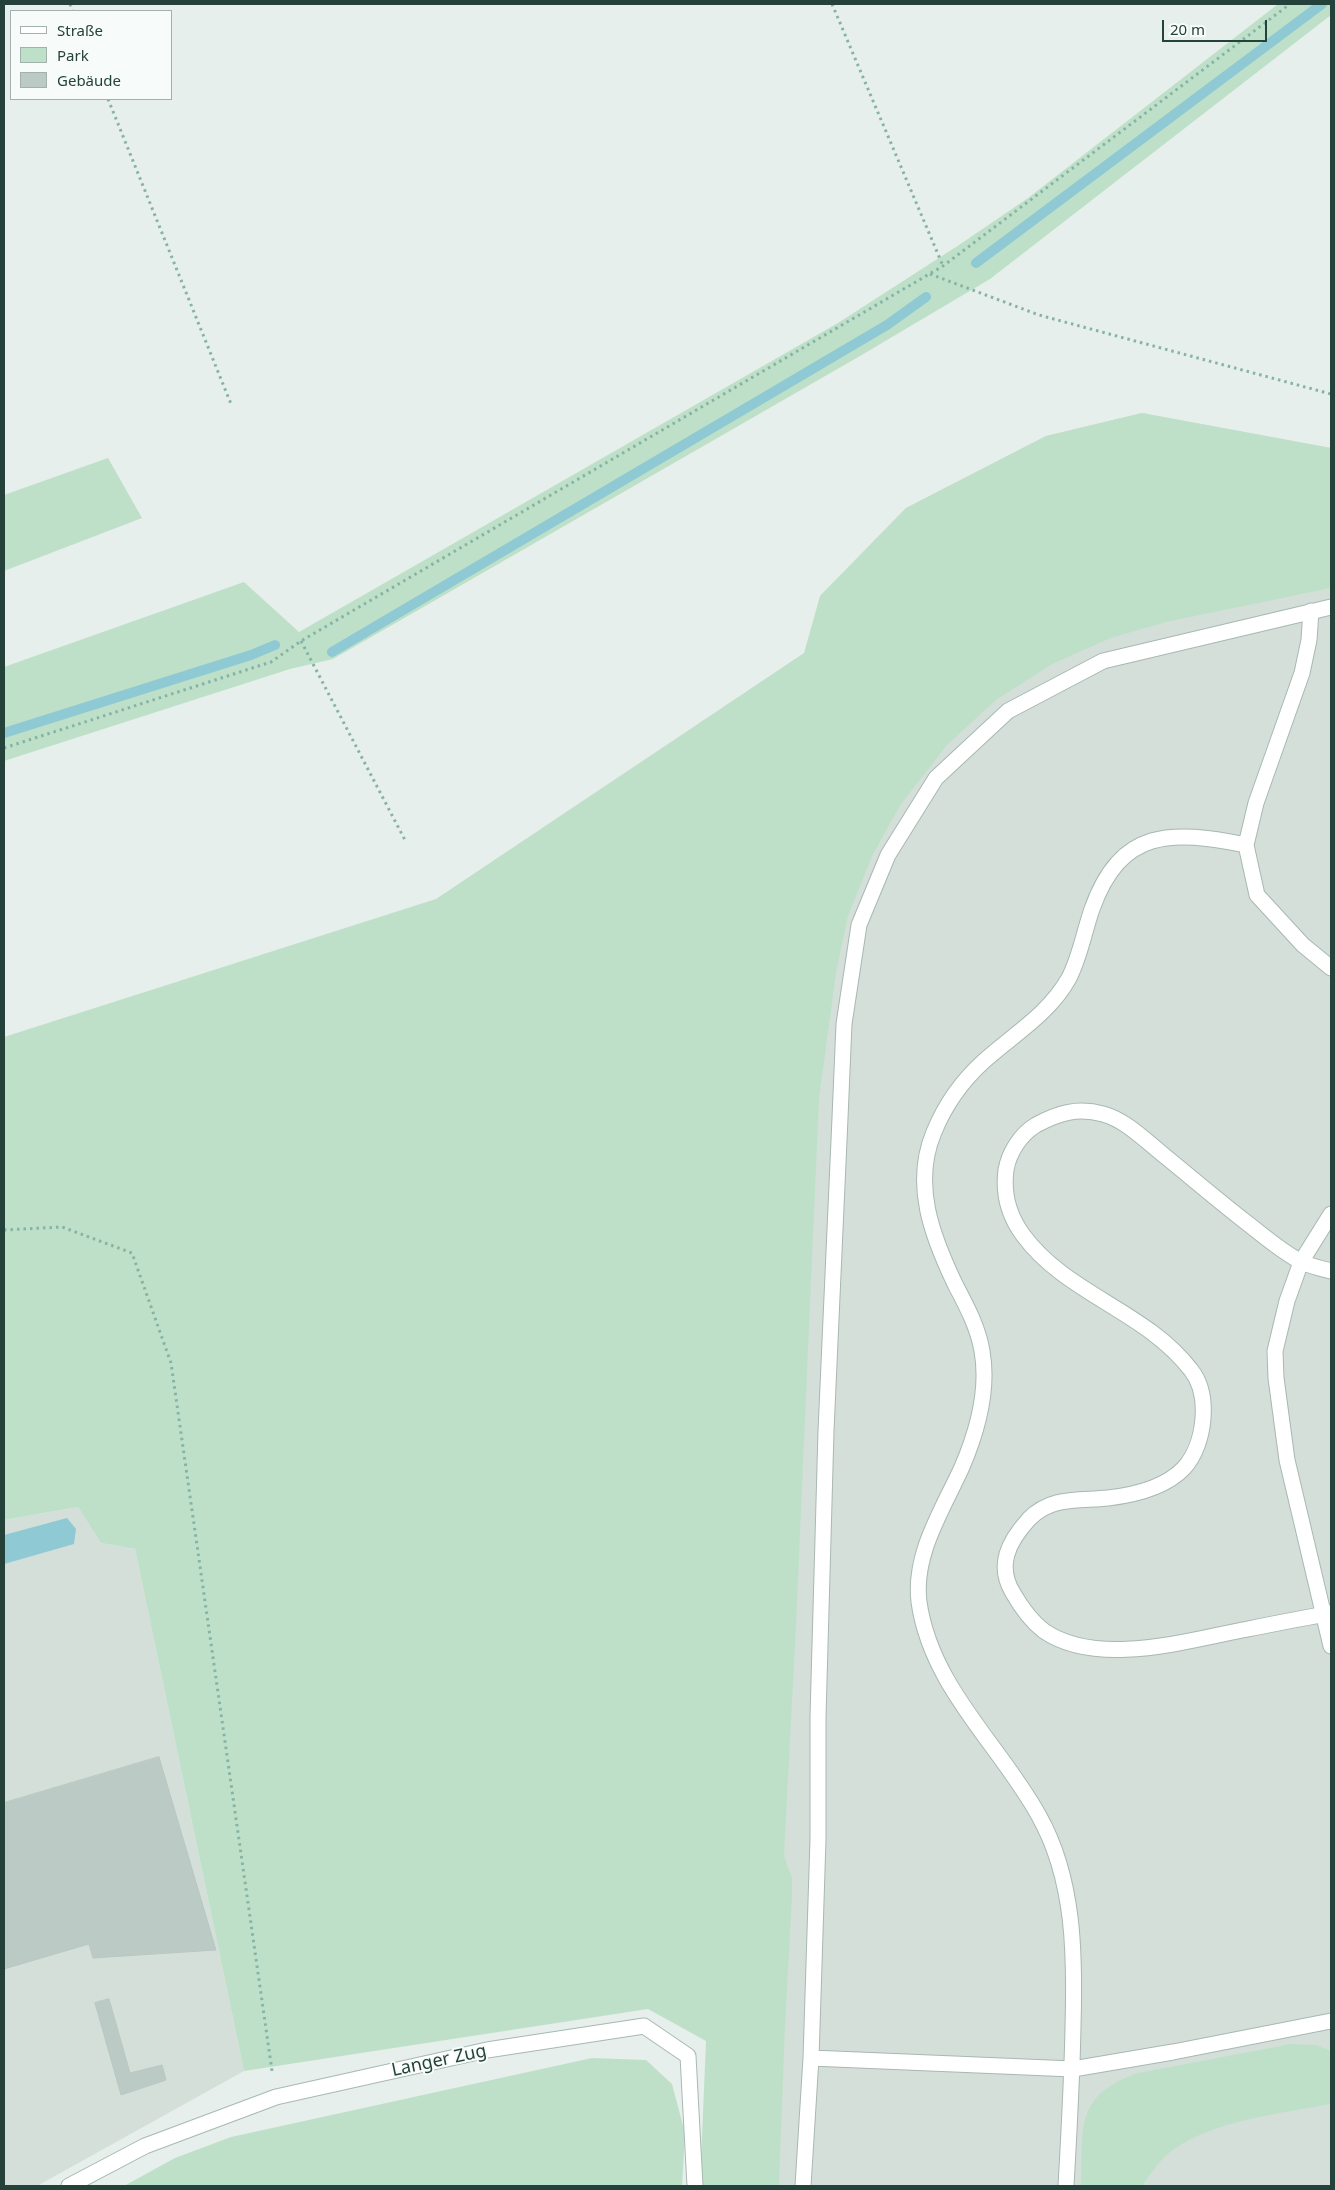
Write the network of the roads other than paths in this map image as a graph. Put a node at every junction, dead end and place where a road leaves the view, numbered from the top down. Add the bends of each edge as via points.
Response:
1 (1331, 608) edge
2 (1311, 611) junction
3 (1246, 845) junction
4 (1331, 968) edge
5 (1331, 1214) edge
6 (1301, 1262) junction
7 (1331, 1271) edge
8 (1328, 1613) edge
9 (1331, 1646) edge
10 (1331, 2021) edge
11 (811, 2058) junction
12 (1073, 2069) junction
13 (70, 2186) edge
14 (695, 2186) edge
15 (803, 2186) edge
16 (1066, 2186) edge

1 - 2 lane
2 - 3 lane via 1302,672 1256,803
2 - 11 lane via 1103,661 1008,711 936,778 888,855 860,925 844,1024 838,1147 818,1698 818,1839
3 - 4 lane via 1257,895 1303,945
3 - 12 lane via 1189,836 1157,839 1134,847 1116,862 1103,882 1069,977 1048,1008 983,1062 949,1101 932,1135 923,1174 926,1206 934,1237 976,1329 983,1371 977,1428 928,1542 919,1573 919,1602 940,1668 1041,1819 1054,1851 1066,1893 1073,1939
5 - 6 lane
6 - 7 lane
6 - 8 lane via 1287,1301 1276,1351 1276,1378 1287,1460
6 - 8 lane via 1268,1240 1140,1136 1106,1114 1079,1110 1051,1117 1026,1131 1008,1158 1004,1186 1010,1212 1022,1234 1058,1269 1154,1332 1179,1353 1197,1377 1202,1429 1197,1447 1185,1467 1165,1483 1108,1498 1050,1503 1031,1517 1013,1541 1003,1562 1008,1586 1022,1609 1044,1631 1074,1644 1099,1648 1169,1645
8 - 9 lane
10 - 12 lane
11 - 12 lane
11 - 15 lane
12 - 16 lane
13 - 14 lane, Langer Zug via 145,2146 276,2097 487,2050 644,2026 688,2056

